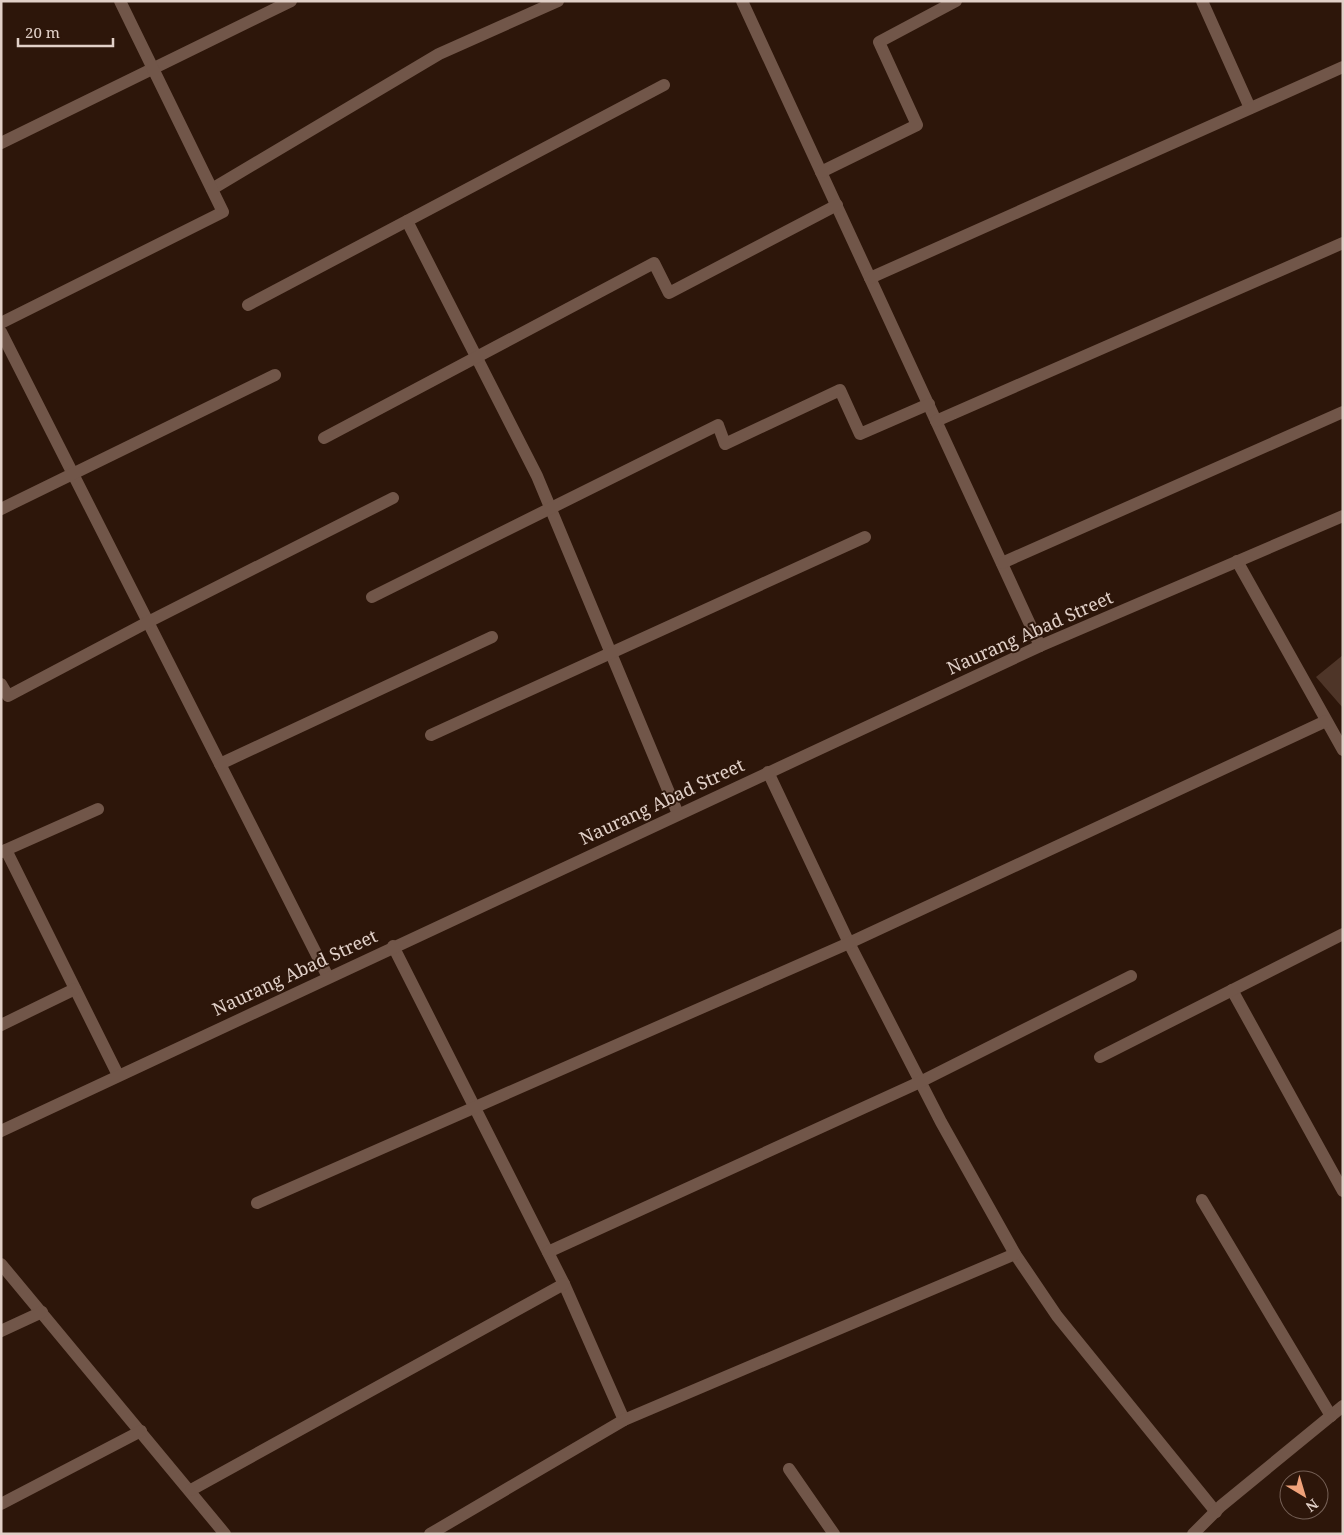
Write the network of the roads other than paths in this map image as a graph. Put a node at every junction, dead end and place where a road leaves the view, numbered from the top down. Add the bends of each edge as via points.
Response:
1 (120, 1) edge
2 (290, 1) edge
3 (558, 1) edge
4 (742, 1) edge
5 (956, 1) edge
6 (1202, 1) edge
7 (1343, 67) edge
8 (154, 68) junction
9 (664, 85) dead end
10 (1250, 108) junction
11 (1, 143) edge
12 (821, 172) junction
13 (212, 189) junction
14 (837, 205) junction
15 (408, 221) junction
16 (1343, 243) edge
17 (870, 278) junction
18 (248, 305) dead end
19 (1, 323) edge
20 (1, 332) edge
21 (477, 357) junction
22 (276, 375) dead end
23 (929, 404) junction
24 (1343, 412) edge
25 (936, 421) junction
26 (324, 438) dead end
27 (73, 474) junction
28 (393, 498) dead end
29 (550, 507) junction
30 (1, 509) edge
31 (1343, 516) edge
32 (865, 537) dead end
33 (1237, 561) junction
34 (1002, 563) junction
35 (372, 598) dead end
36 (148, 622) junction
37 (492, 637) dead end
38 (1040, 646) junction
39 (610, 654) junction
40 (1, 684) edge
41 (1326, 721) junction
42 (431, 735) dead end
43 (1343, 750) edge
44 (220, 764) junction
45 (768, 772) junction
46 (98, 809) dead end
47 (678, 814) junction
48 (4, 851) edge
49 (1343, 934) edge
50 (849, 943) junction
51 (393, 946) junction
52 (1131, 976) dead end
53 (328, 977) junction
54 (75, 989) junction
55 (1232, 990) junction
56 (1, 1025) edge
57 (1100, 1057) dead end
58 (118, 1075) junction
59 (920, 1082) junction
60 (475, 1108) junction
61 (1, 1131) edge
62 (1343, 1192) edge
63 (1202, 1200) dead end
64 (257, 1203) dead end
65 (548, 1252) junction
66 (1015, 1254) junction
67 (1, 1264) edge
68 (564, 1284) junction
69 (42, 1312) junction
70 (1, 1330) edge
71 (1343, 1406) edge
72 (1331, 1416) junction
73 (624, 1420) junction
74 (141, 1430) junction
75 (789, 1469) dead end
76 (191, 1490) junction
77 (1, 1504) edge
78 (1216, 1512) junction
79 (225, 1534) edge
80 (430, 1534) edge
81 (834, 1534) edge
82 (1193, 1534) edge

1 - 8 street
2 - 8 street
3 - 13 street via 439,54
4 - 12 street
5 - 12 street via 879,42 916,125
6 - 10 street
7 - 10 street
8 - 11 street
8 - 13 street
9 - 15 street
10 - 17 street
12 - 14 street
13 - 19 street via 223,212
14 - 17 street
14 - 21 street via 669,293 654,263
15 - 18 street
15 - 21 street
16 - 25 street
17 - 23 street
20 - 27 street
21 - 26 street
21 - 29 street
22 - 27 street
23 - 25 street
23 - 29 street via 860,434 840,390 725,444 718,424
24 - 34 street
25 - 34 street
27 - 30 street
27 - 36 street
28 - 36 street
29 - 35 street
29 - 39 street
31 - 33 street, Naurang Abad Street
32 - 39 street
33 - 38 street, Naurang Abad Street
33 - 41 street
34 - 38 street
36 - 40 street via 8,696
36 - 44 street
37 - 44 street
38 - 45 street, Naurang Abad Street
39 - 42 street
39 - 47 street
41 - 43 street
41 - 50 street
44 - 53 street
45 - 47 street, Naurang Abad Street
45 - 50 street
46 - 48 street
47 - 51 street, Naurang Abad Street
48 - 54 street
49 - 55 street
50 - 59 street
50 - 60 street
51 - 53 street, Naurang Abad Street
51 - 60 street
52 - 59 street
53 - 58 street, Naurang Abad Street
54 - 56 street
54 - 58 street
55 - 57 street
55 - 62 street
58 - 61 street, Naurang Abad Street
59 - 65 street
59 - 66 street
60 - 64 street
60 - 65 street
63 - 72 street
65 - 68 street
66 - 73 street
66 - 78 street via 1057,1316
67 - 69 street
68 - 73 street
68 - 76 street
69 - 70 street
69 - 74 street
71 - 72 street
72 - 78 street
73 - 80 street
74 - 76 street
74 - 77 street
75 - 81 street
76 - 79 street
78 - 82 street

